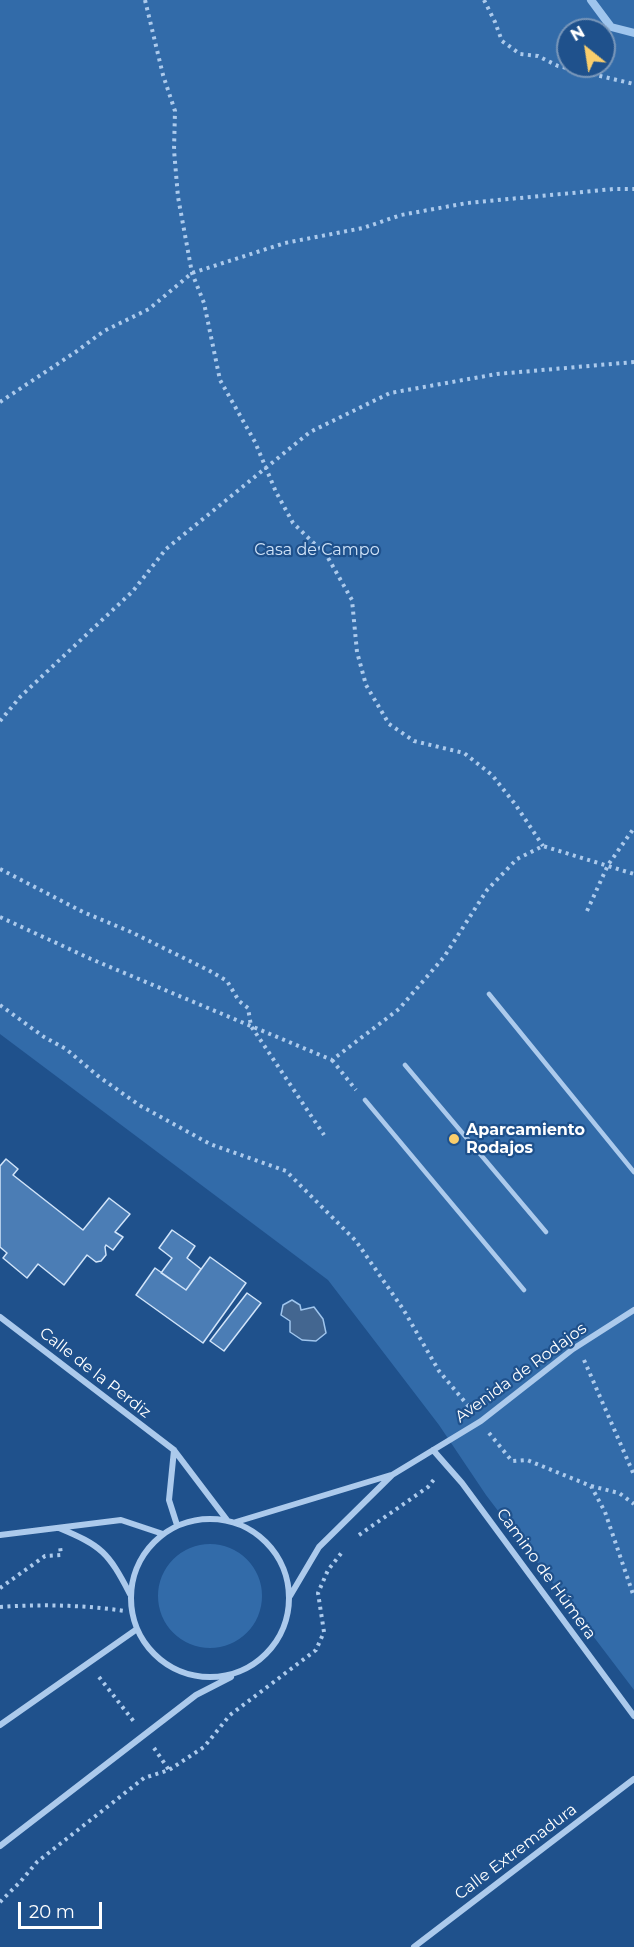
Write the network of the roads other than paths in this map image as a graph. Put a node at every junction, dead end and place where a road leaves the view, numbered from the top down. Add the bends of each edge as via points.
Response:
1 (489, 994) dead end
2 (405, 1065) dead end
3 (365, 1100) road end
4 (634, 1172) edge
5 (546, 1232) dead end
6 (524, 1290) dead end
7 (634, 1310) edge
8 (0, 1317) edge
9 (174, 1450) junction
10 (433, 1450) junction
11 (392, 1475) junction
12 (227, 1520) junction
13 (236, 1522) junction
14 (177, 1525) junction
15 (58, 1528) junction
16 (162, 1534) junction
17 (0, 1535) edge
18 (130, 1595) junction
19 (290, 1597) junction
20 (137, 1629) junction
21 (251, 1666) junction
22 (634, 1716) edge
23 (0, 1725) edge
24 (634, 1779) edge
25 (0, 1846) edge
26 (414, 1947) edge

1 - 4 lane
2 - 5 lane
3 - 6 lane
7 - 10 street, Avenida de Rodajos via 579,1345 481,1421
8 - 9 street, Calle de la Perdiz
9 - 12 street, Calle de la Perdiz
9 - 14 street via 170,1500
10 - 11 street, Avenida de Rodajos
10 - 22 street, Camino de Húmera
11 - 13 street, Avenida de Rodajos
11 - 19 street, Avenida de Rodajos via 319,1547
12 - 13 street
12 - 14 street via 202,1518
13 - 19 street via 258,1534 275,1551 286,1573
14 - 16 street
15 - 16 street via 121,1520
15 - 17 street
15 - 18 street via 100,1549 113,1562
16 - 18 street via 146,1551 135,1572
18 - 20 street
19 - 21 street via 280,1637
20 - 21 street via 151,1652 173,1669 199,1677 226,1676
20 - 23 street
21 - 25 street via 196,1695
24 - 26 street, Calle Extremadura

